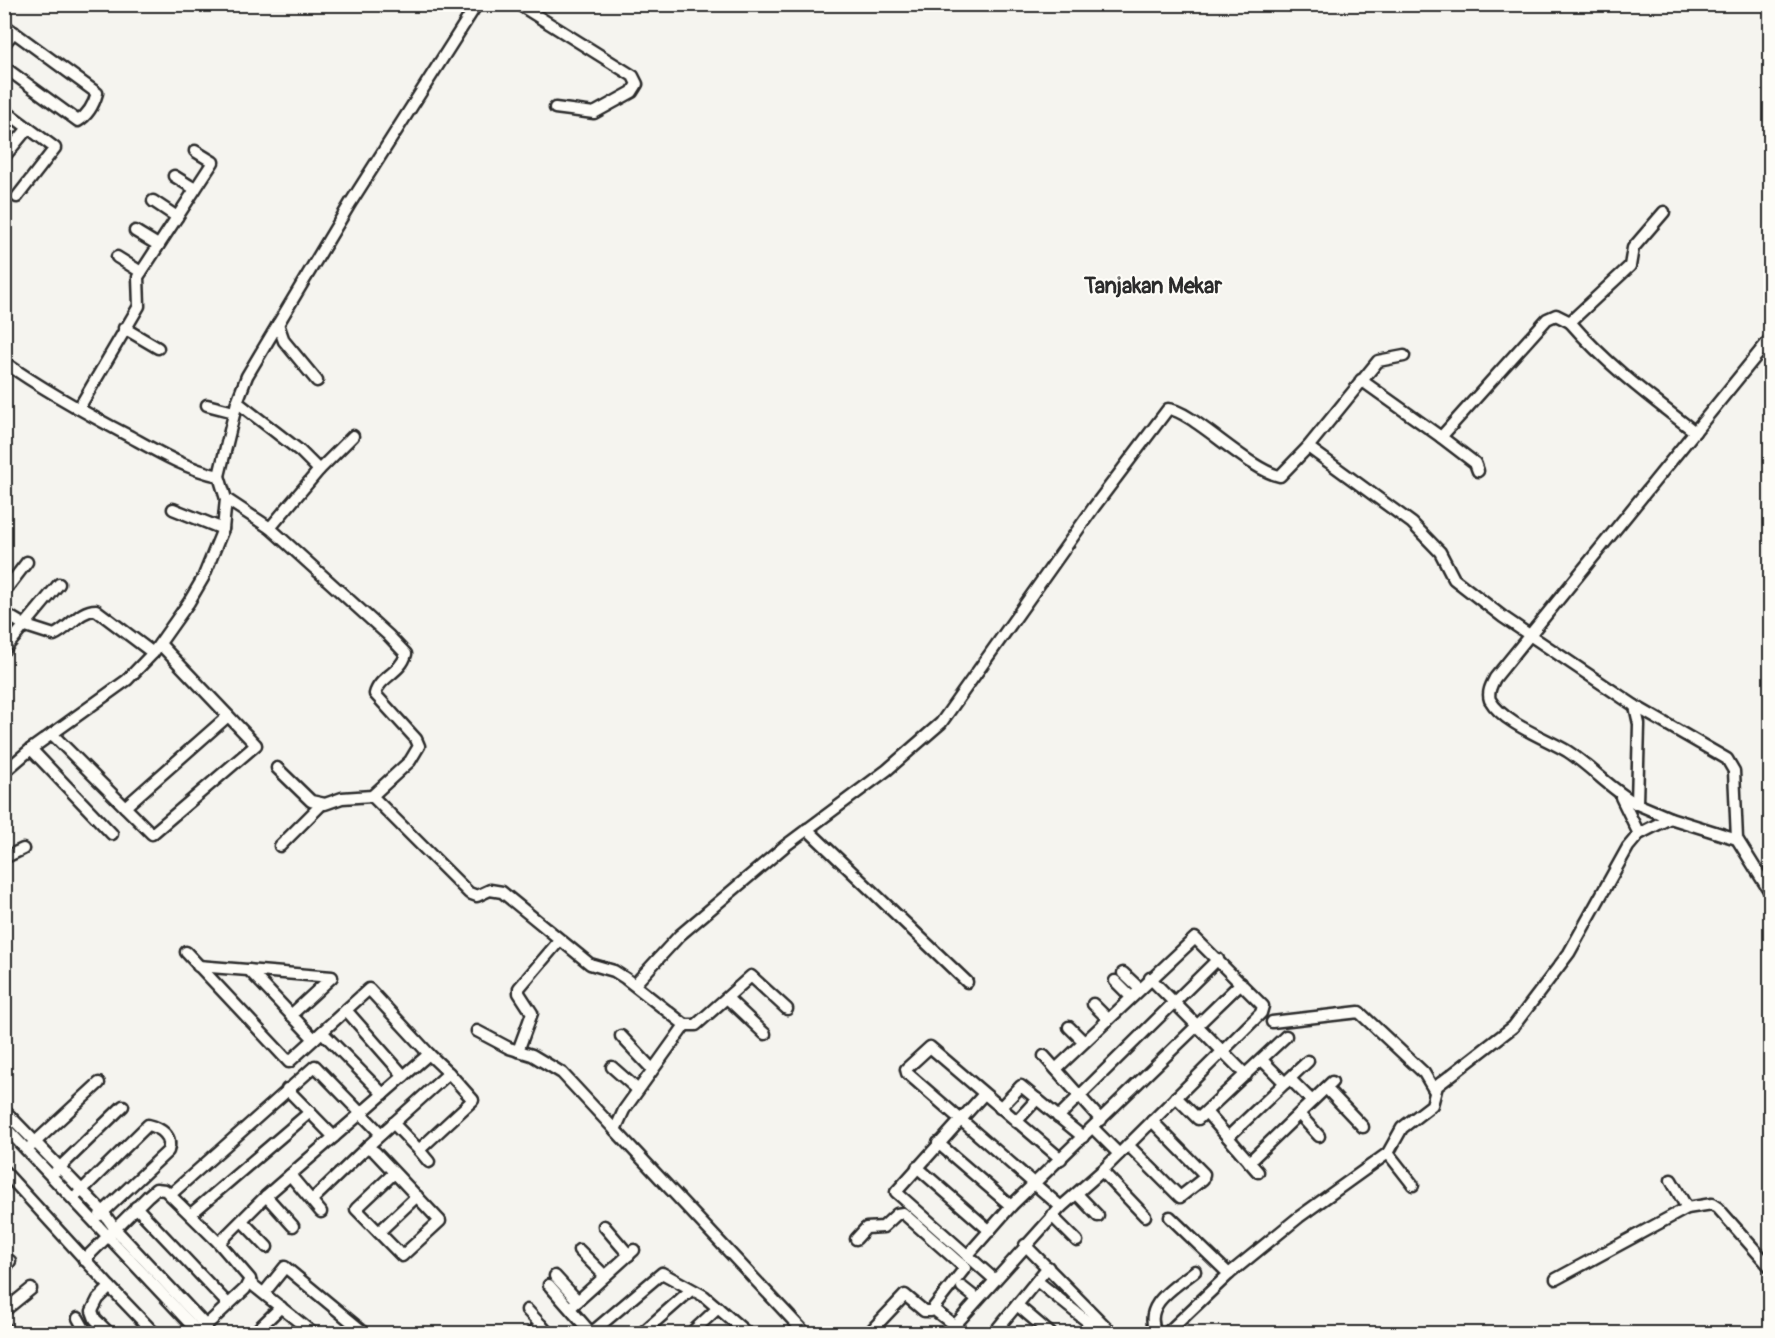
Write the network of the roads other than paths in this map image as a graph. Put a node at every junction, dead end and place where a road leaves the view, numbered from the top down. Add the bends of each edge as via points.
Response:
1 (477, 4) edge
2 (518, 4) edge
3 (9, 28) edge
4 (4, 44) edge
5 (4, 67) edge
6 (555, 108) dead end
7 (4, 110) edge
8 (28, 128) junction
9 (195, 151) dead end
10 (4, 157) edge
11 (174, 176) dead end
12 (195, 189) junction
13 (17, 197) dead end
14 (153, 201) dead end
15 (1664, 212) dead end
16 (177, 217) junction
17 (135, 231) dead end
18 (158, 245) junction
19 (117, 257) dead end
20 (141, 272) junction
21 (1570, 322) junction
22 (278, 324) junction
23 (124, 328) junction
24 (1770, 339) edge
25 (158, 348) dead end
26 (1404, 356) dead end
27 (4, 362) edge
28 (1361, 380) junction
29 (317, 381) dead end
30 (207, 405) dead end
31 (235, 407) junction
32 (79, 408) junction
33 (1695, 432) junction
34 (352, 436) dead end
35 (1441, 437) junction
36 (1308, 447) junction
37 (319, 470) junction
38 (1478, 471) dead end
39 (219, 476) junction
40 (226, 499) junction
41 (174, 509) dead end
42 (270, 528) junction
43 (223, 530) junction
44 (27, 562) dead end
45 (59, 584) dead end
46 (4, 592) edge
47 (4, 613) edge
48 (26, 626) junction
49 (1531, 635) junction
50 (156, 648) junction
51 (4, 650) edge
52 (1635, 706) junction
53 (228, 716) junction
54 (52, 734) junction
55 (32, 748) junction
56 (277, 768) dead end
57 (4, 772) edge
58 (1619, 794) junction
59 (372, 796) junction
60 (1637, 804) junction
61 (321, 805) junction
62 (124, 807) junction
63 (1670, 818) junction
64 (807, 829) junction
65 (112, 834) dead end
66 (1639, 834) junction
67 (1737, 839) junction
68 (280, 846) dead end
69 (23, 849) dead end
70 (4, 858) edge
71 (1770, 892) edge
72 (559, 941) junction
73 (186, 952) dead end
74 (1218, 959) junction
75 (198, 966) junction
76 (249, 970) junction
77 (1119, 977) dead end
78 (1150, 978) junction
79 (967, 982) dead end
80 (1241, 983) junction
81 (635, 984) junction
82 (1136, 993) junction
83 (726, 998) junction
84 (1173, 1002) junction
85 (1093, 1004) dead end
86 (787, 1009) dead end
87 (346, 1010) junction
88 (291, 1015) junction
89 (1108, 1019) junction
90 (1272, 1022) dead end
91 (685, 1025) junction
92 (1198, 1026) junction
93 (1069, 1027) dead end
94 (477, 1031) dead end
95 (765, 1034) dead end
96 (318, 1036) junction
97 (621, 1036) dead end
98 (1286, 1036) dead end
99 (1084, 1042) junction
100 (518, 1051) junction
101 (1222, 1051) junction
102 (301, 1052) junction
103 (429, 1054) junction
104 (1044, 1056) dead end
105 (1262, 1060) junction
106 (1308, 1061) dead end
107 (315, 1066) junction
108 (612, 1067) dead end
109 (652, 1069) junction
110 (1056, 1069) junction
111 (448, 1073) junction
112 (1246, 1075) junction
113 (404, 1076) junction
114 (1288, 1081) junction
115 (99, 1083) dead end
116 (287, 1089) junction
117 (638, 1090) junction
118 (1434, 1090) junction
119 (383, 1094) junction
120 (984, 1094) junction
121 (1078, 1094) junction
122 (1176, 1097) junction
123 (1037, 1099) junction
124 (1312, 1101) junction
125 (123, 1106) dead end
126 (1000, 1108) junction
127 (4, 1110) edge
128 (310, 1112) junction
129 (1206, 1112) junction
130 (361, 1113) junction
131 (1299, 1114) junction
132 (961, 1117) junction
133 (1058, 1117) junction
134 (1101, 1120) junction
135 (1152, 1121) junction
136 (1016, 1122) junction
137 (393, 1123) junction
138 (4, 1126) edge
139 (1363, 1127) dead end
140 (1092, 1128) junction
141 (615, 1130) junction
142 (381, 1134) junction
143 (1319, 1136) dead end
144 (334, 1137) junction
145 (1083, 1137) junction
146 (1228, 1137) junction
147 (35, 1142) junction
148 (938, 1143) junction
149 (1128, 1145) junction
150 (367, 1147) junction
151 (26, 1150) junction
152 (418, 1150) junction
153 (1388, 1153) junction
154 (1119, 1154) junction
155 (1061, 1159) junction
156 (429, 1162) dead end
157 (1249, 1162) junction
158 (917, 1167) junction
159 (4, 1171) edge
160 (56, 1171) junction
161 (1102, 1171) junction
162 (1258, 1172) dead end
163 (394, 1173) junction
164 (290, 1175) junction
165 (1671, 1180) dead end
166 (1035, 1183) junction
167 (1413, 1185) dead end
168 (78, 1194) junction
169 (171, 1194) junction
170 (1077, 1194) junction
171 (266, 1196) junction
172 (417, 1196) junction
173 (312, 1200) junction
174 (1011, 1206) junction
175 (136, 1207) junction
176 (1061, 1207) junction
177 (1687, 1208) junction
178 (321, 1212) dead end
179 (191, 1214) junction
180 (99, 1215) junction
181 (1052, 1216) junction
182 (1098, 1216) dead end
183 (1145, 1216) dead end
184 (1170, 1217) dead end
185 (242, 1221) junction
186 (293, 1226) dead end
187 (604, 1226) dead end
188 (990, 1231) junction
189 (379, 1232) junction
190 (112, 1233) junction
191 (856, 1239) dead end
192 (1077, 1241) dead end
193 (219, 1243) junction
194 (1025, 1245) junction
195 (267, 1247) dead end
196 (579, 1250) dead end
197 (967, 1256) junction
198 (84, 1260) junction
199 (1048, 1267) junction
200 (1770, 1267) edge
201 (1195, 1271) dead end
202 (1229, 1274) junction
203 (605, 1276) junction
204 (994, 1279) junction
205 (1556, 1279) dead end
206 (552, 1280) dead end
207 (1037, 1281) junction
208 (249, 1282) junction
209 (110, 1287) junction
210 (962, 1287) dead end
211 (31, 1289) dead end
212 (691, 1290) junction
213 (264, 1293) junction
214 (977, 1299) junction
215 (228, 1304) junction
216 (574, 1304) junction
217 (1017, 1305) junction
218 (281, 1307) junction
219 (718, 1308) junction
220 (527, 1310) dead end
221 (4, 1311) edge
222 (937, 1312) dead end
223 (78, 1318) dead end
224 (541, 1324) junction
225 (4, 1327) edge
226 (951, 1329) edge
227 (202, 1330) edge
228 (743, 1332) edge
229 (997, 1332) edge
230 (256, 1333) edge
231 (591, 1333) edge
232 (11, 1334) edge
233 (87, 1334) edge
234 (110, 1334) edge
235 (155, 1334) edge
236 (314, 1334) edge
237 (366, 1334) edge
238 (530, 1334) edge
239 (549, 1334) edge
240 (641, 1334) edge
241 (690, 1334) edge
242 (806, 1334) edge
243 (868, 1334) edge
244 (1051, 1334) edge
245 (1103, 1334) edge
246 (1113, 1334) edge
247 (1157, 1334) edge
248 (1166, 1334) edge

1 - 22 street
2 - 6 street via 625,71 638,84 594,113
3 - 4 street
3 - 5 street via 97,93 95,100 78,121
7 - 8 street
8 - 10 street
8 - 13 street via 55,148
9 - 12 street via 213,162
11 - 12 street
12 - 16 street
14 - 16 street
15 - 21 street via 1633,248 1630,266
16 - 18 street
17 - 18 street
18 - 20 street
19 - 20 street
20 - 23 street via 139,306
21 - 33 street via 1598,355
21 - 35 street via 1556,315 1547,319
22 - 29 street via 284,341
22 - 31 street via 260,351
23 - 25 street
23 - 32 street
24 - 33 street
26 - 28 street via 1378,362
27 - 32 street via 40,388
28 - 35 street
28 - 36 street
30 - 31 street
31 - 37 street via 300,451
31 - 39 street
32 - 39 street via 198,472
33 - 49 street
34 - 37 street
35 - 38 street via 1475,463
36 - 49 street via 1412,523 1440,552 1454,579
36 - 64 street via 1286,473 1277,476 1182,413 1168,409 941,723 887,770
37 - 42 street
39 - 40 street
40 - 42 street
40 - 43 street
41 - 43 street
42 - 59 street via 406,654 397,672 379,685 375,694 419,746 410,761
43 - 50 street via 203,578
44 - 46 street
45 - 48 street
47 - 48 street
48 - 50 street via 54,635 83,613 96,610
48 - 51 street
49 - 52 street
49 - 58 street via 1495,678 1489,691 1491,702 1519,725 1568,752
50 - 53 street
50 - 54 street via 127,680
52 - 60 street via 1639,724
52 - 67 street via 1732,765
53 - 62 street
53 - 62 street via 256,745 152,834
54 - 55 street
54 - 62 street
55 - 57 street
55 - 65 street
56 - 61 street via 311,801
58 - 60 street
58 - 66 street
59 - 61 street via 342,798
59 - 72 street via 469,893 477,896 490,890 502,892
60 - 63 street
61 - 68 street
63 - 66 street
63 - 67 street
64 - 79 street
64 - 81 street via 667,947
66 - 118 street via 1569,953 1513,1027
67 - 71 street
69 - 70 street
72 - 81 street via 590,964 614,971
72 - 100 street via 519,988 532,1012
73 - 75 street
74 - 78 street via 1195,938
74 - 80 street
74 - 84 street
75 - 76 street
75 - 102 street via 289,1062
76 - 88 street
76 - 88 street via 332,977
77 - 82 street
78 - 82 street
78 - 84 street
80 - 92 street
80 - 101 street via 1263,1006 1263,1011
81 - 91 street
82 - 89 street
83 - 86 street via 751,976
83 - 91 street via 696,1025
83 - 95 street
84 - 92 street
84 - 121 street
85 - 89 street
87 - 96 street
87 - 103 street via 369,989
87 - 113 street
88 - 96 street
89 - 99 street
90 - 118 street via 1359,1012 1424,1073
91 - 109 street
92 - 101 street
92 - 134 street
93 - 99 street
94 - 100 street
96 - 102 street
96 - 119 street
97 - 109 street
98 - 105 street
99 - 110 street
100 - 141 street via 562,1073
101 - 112 street
101 - 122 street
102 - 107 street
103 - 111 street
103 - 113 street
104 - 110 street
105 - 112 street
105 - 114 street
106 - 114 street
107 - 116 street
107 - 130 street
108 - 117 street
109 - 117 street
110 - 121 street
111 - 137 street
111 - 152 street via 473,1100
112 - 129 street
113 - 119 street
114 - 124 street
114 - 146 street
115 - 147 street
116 - 128 street
116 - 169 street
117 - 141 street
118 - 153 street via 1432,1105 1402,1128
119 - 130 street
120 - 126 street
120 - 132 street
120 - 132 street via 927,1047 906,1071
121 - 133 street
121 - 134 street
122 - 129 street via 1197,1119
122 - 135 street
123 - 126 street via 1021,1086
123 - 133 street
123 - 136 street
124 - 131 street
124 - 139 street via 1329,1085
125 - 160 street
126 - 136 street
127 - 147 street
128 - 144 street
128 - 179 street
129 - 146 street
130 - 142 street
130 - 144 street
131 - 143 street
131 - 157 street
132 - 148 street
132 - 166 street
133 - 145 street
134 - 140 street
135 - 149 street
135 - 149 street via 1204,1174 1203,1179 1180,1197
136 - 155 street
137 - 142 street
137 - 152 street
138 - 151 street
140 - 145 street
140 - 154 street
141 - 242 street
142 - 150 street
144 - 164 street
145 - 155 street
146 - 157 street
147 - 151 street
147 - 160 street
148 - 158 street
148 - 174 street
149 - 154 street
150 - 163 street
150 - 173 street
151 - 160 street
152 - 156 street
153 - 167 street
153 - 202 street
154 - 161 street
155 - 166 street
157 - 162 street
158 - 188 street
158 - 197 street via 896,1192
159 - 198 street
160 - 168 street
161 - 170 street
161 - 183 street
163 - 172 street
163 - 189 street via 356,1209
164 - 171 street
164 - 173 street
165 - 177 street
166 - 174 street
166 - 176 street
168 - 180 street
168 - 180 street via 148,1125 164,1132 170,1142 168,1151
169 - 175 street via 156,1189
169 - 179 street
170 - 176 street
170 - 182 street
171 - 185 street
171 - 186 street
172 - 189 street
172 - 189 street via 440,1221 402,1256
173 - 178 street
174 - 188 street
175 - 190 street
175 - 215 street
176 - 181 street
177 - 200 street via 1712,1204 1718,1208
177 - 205 street
179 - 193 street
180 - 190 street
181 - 192 street
181 - 194 street
184 - 202 street
185 - 193 street
185 - 195 street
187 - 203 street via 632,1252
188 - 197 street
190 - 198 street
190 - 227 street
191 - 243 street via 866,1228 883,1227 903,1213 965,1268 930,1311 924,1311 905,1295
193 - 208 street via 245,1270
194 - 199 street
194 - 204 street
196 - 203 street
197 - 204 street
198 - 209 street
199 - 207 street
199 - 246 street
201 - 247 street via 1151,1313
202 - 248 street
203 - 216 street
204 - 214 street
206 - 216 street
207 - 217 street
207 - 245 street
208 - 213 street
208 - 215 street
209 - 234 street via 92,1311
209 - 235 street
210 - 214 street
211 - 221 street
212 - 219 street
212 - 231 street via 665,1273 658,1274
212 - 240 street
213 - 218 street
213 - 237 street via 285,1267
214 - 226 street
215 - 227 street
216 - 231 street
217 - 229 street
217 - 244 street
218 - 230 street
218 - 236 street
219 - 228 street
219 - 241 street
220 - 224 street
222 - 226 street
223 - 233 street
224 - 238 street
224 - 239 street
225 - 232 street

